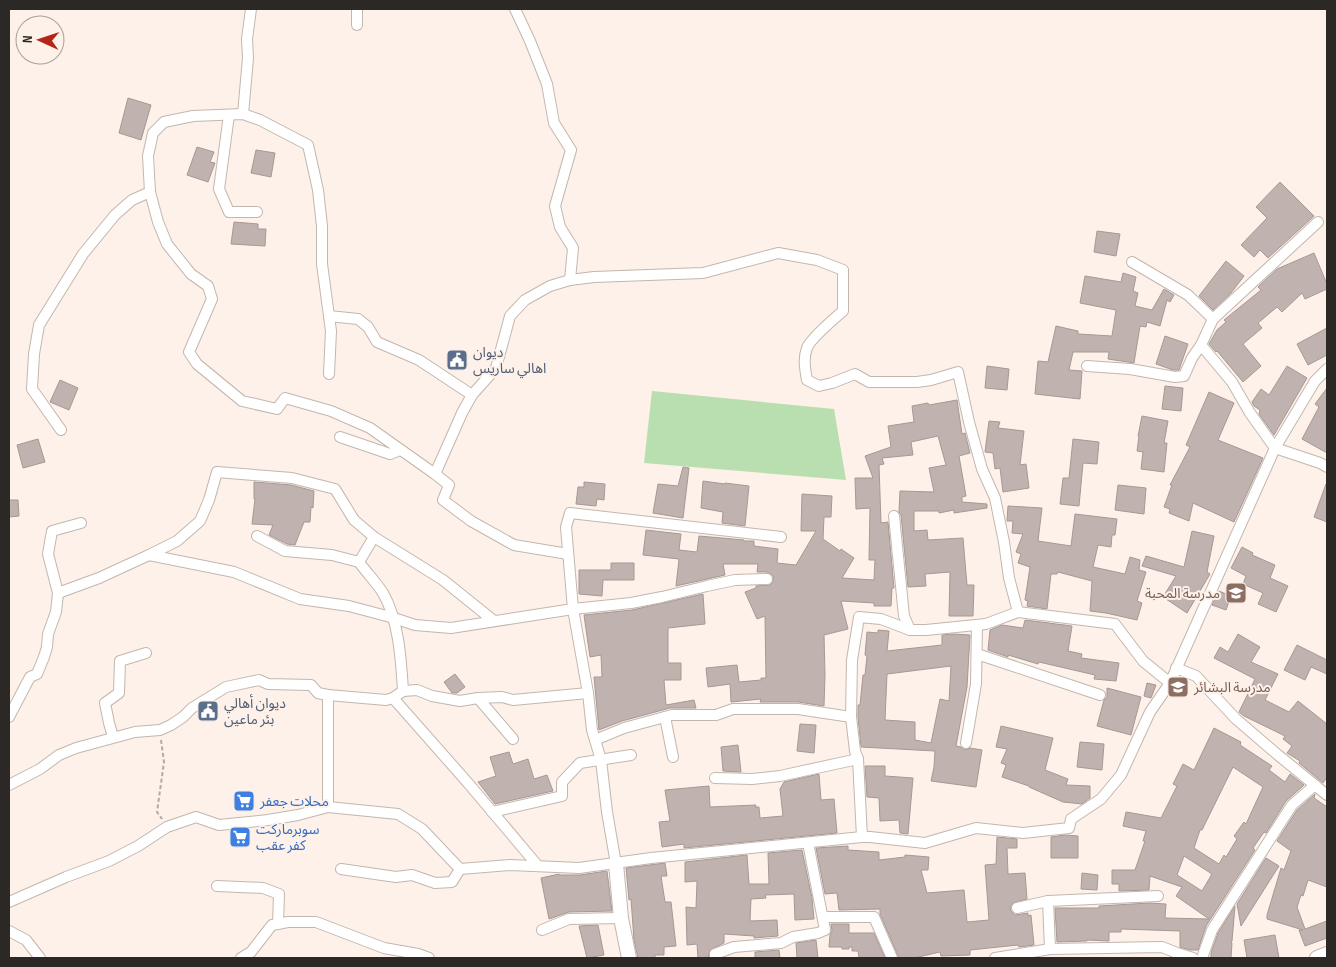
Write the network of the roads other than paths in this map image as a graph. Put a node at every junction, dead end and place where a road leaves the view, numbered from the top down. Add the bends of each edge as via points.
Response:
1 (251, 9) edge
2 (357, 9) edge
3 (515, 9) edge
4 (357, 25) dead end
5 (243, 114) junction
6 (229, 115) junction
7 (150, 192) junction
8 (257, 212) dead end
9 (1318, 222) dead end
10 (1132, 262) dead end
11 (570, 280) junction
12 (329, 316) junction
13 (1213, 319) junction
14 (1201, 345) junction
15 (1087, 366) dead end
16 (1327, 369) edge
17 (329, 374) dead end
18 (472, 395) junction
19 (60, 430) dead end
20 (340, 437) dead end
21 (1275, 448) junction
22 (400, 450) junction
23 (1327, 467) edge
24 (435, 474) junction
25 (894, 516) dead end
26 (81, 523) dead end
27 (257, 536) dead end
28 (374, 537) junction
29 (781, 537) dead end
30 (568, 554) junction
31 (149, 555) junction
32 (359, 562) junction
33 (767, 579) dead end
34 (58, 593) junction
35 (573, 609) junction
36 (1018, 612) junction
37 (394, 618) junction
38 (494, 620) junction
39 (977, 625) junction
40 (910, 630) junction
41 (146, 653) dead end
42 (976, 654) junction
43 (1176, 668) junction
44 (1170, 683) junction
45 (403, 690) junction
46 (588, 693) junction
47 (328, 695) junction
48 (1100, 695) dead end
49 (393, 698) junction
50 (478, 698) junction
51 (9, 717) edge
52 (851, 717) junction
53 (664, 718) junction
54 (113, 737) junction
55 (513, 740) dead end
56 (595, 740) junction
57 (966, 743) dead end
58 (631, 755) dead end
59 (673, 757) dead end
60 (858, 759) junction
61 (601, 760) junction
62 (715, 778) dead end
63 (9, 785) edge
64 (1315, 785) junction
65 (1327, 795) edge
66 (328, 807) junction
67 (492, 812) junction
68 (862, 837) junction
69 (808, 843) junction
70 (616, 864) junction
71 (538, 866) junction
72 (341, 869) dead end
73 (460, 869) junction
74 (217, 886) dead end
75 (1158, 896) dead end
76 (1048, 901) junction
77 (9, 902) edge
78 (1017, 908) dead end
79 (823, 917) junction
80 (621, 918) junction
81 (278, 924) junction
82 (542, 930) dead end
83 (9, 931) edge
84 (1050, 949) junction
85 (1327, 954) edge
86 (417, 956) edge
87 (40, 958) edge
88 (241, 958) edge
89 (429, 958) edge
90 (629, 958) edge
91 (715, 958) edge
92 (892, 958) edge
93 (995, 958) edge
94 (1193, 958) edge
95 (1202, 958) edge
96 (1317, 958) edge

1 - 5 street
2 - 4 street
3 - 11 street via 547,84 554,123 571,150 555,206 560,227 572,248
5 - 6 street
5 - 12 street via 308,145 318,190
6 - 7 street via 193,116 164,122 153,133 148,156
6 - 8 street via 219,190 229,212
7 - 19 street via 132,200 115,215 88,247 39,325 32,389
7 - 22 street via 167,244 191,274 208,286 212,299 189,352 197,364 242,401 276,409 285,398 331,411 370,428
9 - 13 street
10 - 13 street via 1188,295
11 - 18 street via 550,286 525,300 510,316 496,368
11 - 36 street via 704,273 778,253 816,260 842,270 843,310 807,346 804,364 807,380 819,386 855,374 869,382 917,382 958,372 982,469 995,498
12 - 17 street via 332,331
12 - 18 street via 358,319 368,327 377,342 419,360
13 - 14 street
14 - 15 street via 1184,376
14 - 21 street via 1232,382
16 - 21 street via 1315,381
18 - 24 street
20 - 22 street via 390,454
21 - 23 street
21 - 43 street
22 - 24 street
24 - 30 street via 449,485 443,500 471,521 514,544
25 - 40 street via 904,616
26 - 34 street via 52,531 48,554
27 - 32 street via 285,551 332,555
28 - 31 street via 354,520 336,488 292,478 217,472 200,521 177,541
28 - 32 street
28 - 38 street via 443,580
29 - 30 street via 570,513 566,527
30 - 35 street
31 - 34 street
31 - 37 street via 234,572 300,598
32 - 37 street via 382,592
33 - 35 street via 735,580 662,597
34 - 51 street via 44,657 37,674 30,677
35 - 38 street
35 - 46 street
36 - 39 street
36 - 44 street via 1115,624 1143,661
37 - 38 street via 415,625 451,628
37 - 45 street
39 - 40 street
39 - 42 street
40 - 52 street via 881,619 859,617 852,660
41 - 54 street via 120,661 119,693 105,703
42 - 48 street
42 - 57 street via 976,684
43 - 44 street
43 - 64 street via 1196,676 1236,719
44 - 68 street via 1150,712 1121,775 1101,799 1071,819 1069,828 1023,834 976,828 925,843
45 - 49 street
45 - 50 street via 417,690 460,701
46 - 50 street via 513,700
46 - 56 street
47 - 49 street
47 - 54 street via 318,693 311,685 268,684 259,680 226,687 160,730
47 - 66 street
49 - 67 street
50 - 55 street
52 - 53 street via 798,710 734,709 716,715
52 - 60 street
53 - 56 street via 624,728
53 - 59 street
54 - 63 street via 59,755 40,770
56 - 61 street
58 - 61 street
60 - 62 street via 780,776
60 - 68 street
61 - 67 street via 580,763 562,782 562,796
61 - 70 street
64 - 65 street
64 - 95 street via 1292,805 1212,930
66 - 73 street via 398,814 422,829
66 - 77 street via 275,819 218,825 196,817 167,827 110,861
67 - 71 street
68 - 69 street
69 - 70 street
69 - 79 street
70 - 71 street via 579,868
70 - 80 street
71 - 73 street
72 - 73 street via 396,877 412,875 435,883 452,882
74 - 81 street via 263,888 279,894
75 - 76 street
76 - 78 street
76 - 84 street
79 - 91 street via 825,930 818,933 793,937 781,943 734,948 715,954
79 - 92 street via 874,917
80 - 82 street via 569,919
80 - 90 street
81 - 86 street via 316,922 384,948
81 - 88 street via 272,925 251,952
83 - 87 street via 26,940
84 - 93 street
84 - 94 street via 1162,947
85 - 96 street
86 - 89 street

